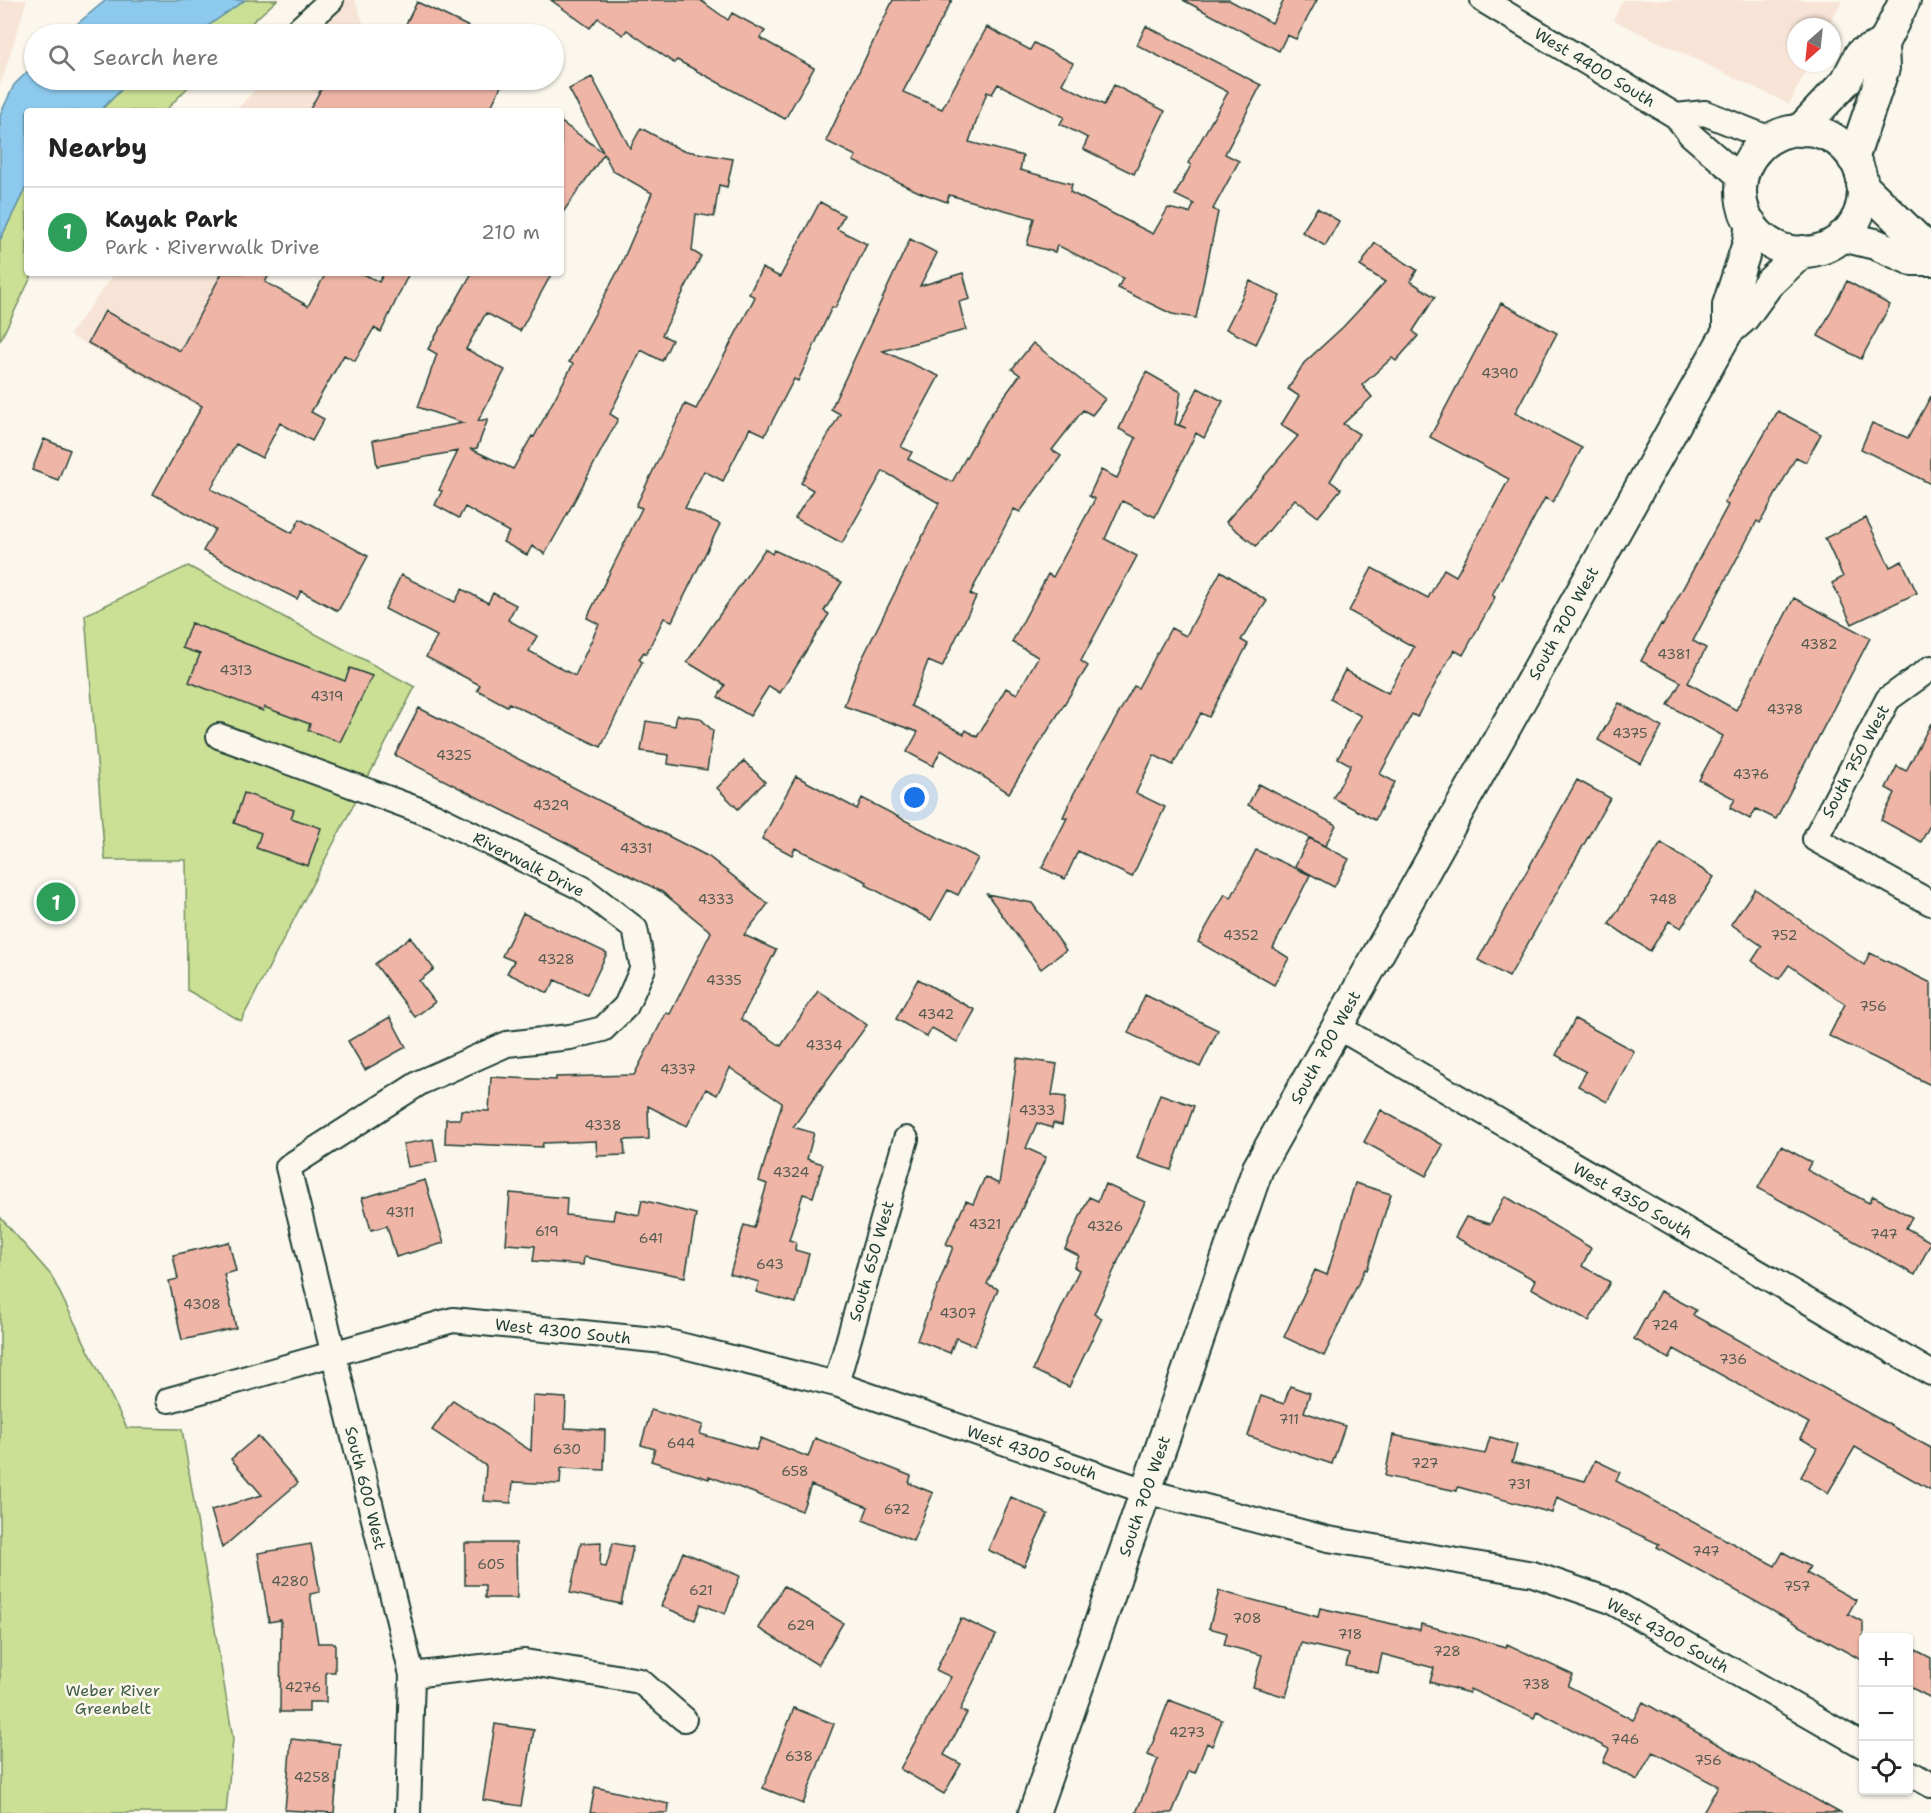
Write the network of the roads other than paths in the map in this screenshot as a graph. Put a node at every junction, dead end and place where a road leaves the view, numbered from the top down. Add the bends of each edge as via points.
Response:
1 (331, 0) edge
2 (1483, 0) edge
3 (1905, 0) edge
4 (305, 24) edge
5 (1883, 44) junction
6 (1676, 116) junction
7 (1799, 131) junction
8 (1770, 139) junction
9 (1857, 172) junction
10 (1743, 180) junction
11 (1751, 223) junction
12 (1842, 236) junction
13 (1803, 251) junction
14 (1931, 252) edge
15 (1931, 260) edge
16 (1728, 331) junction
17 (1931, 668) edge
18 (219, 736) dead end
19 (1931, 903) edge
20 (1336, 1026) junction
21 (906, 1139) dead end
22 (288, 1167) joint
23 (333, 1354) junction
24 (1931, 1373) edge
25 (836, 1384) junction
26 (169, 1400) dead end
27 (1145, 1491) junction
28 (412, 1676) junction
29 (684, 1719) dead end
30 (1859, 1744) edge
31 (1913, 1775) edge
32 (1931, 1785) edge
33 (408, 1813) edge
34 (1034, 1813) edge

1 - 4 street
2 - 6 street, West 4400 South
3 - 5 street
5 - 7 street via 1860,54 1846,81
5 - 9 street via 1884,68
6 - 8 street via 1704,113
6 - 10 street, West 4400 South via 1690,134
7 - 8 street
7 - 9 street via 1822,132 1839,141
8 - 10 street via 1753,154
9 - 12 street via 1862,209
9 - 14 street
10 - 11 street via 1741,194
11 - 13 street via 1774,245
11 - 16 street, South 700 West via 1728,306
12 - 13 street via 1816,250
12 - 15 street via 1875,244 1912,260
13 - 16 street, South 700 West via 1767,284 1744,317
16 - 20 street, South 700 West
17 - 19 street, South 750 West via 1888,699 1815,839
18 - 22 street, Riverwalk Drive via 435,816 582,888 635,928 643,968 626,1006 603,1029 507,1044 421,1082
20 - 24 street, West 4350 South
20 - 27 street, South 700 West via 1258,1168
21 - 25 street, South 650 West
22 - 23 street, South 600 West
23 - 25 street, West 4300 South via 453,1320 664,1341
23 - 26 street, West 4300 South
23 - 28 street, South 600 West
25 - 27 street, West 4300 South
27 - 30 street, West 4300 South via 1328,1539 1533,1574 1611,1601
27 - 34 street, South 700 West
28 - 29 street via 525,1662 640,1681
28 - 33 street, South 600 West
31 - 32 street

